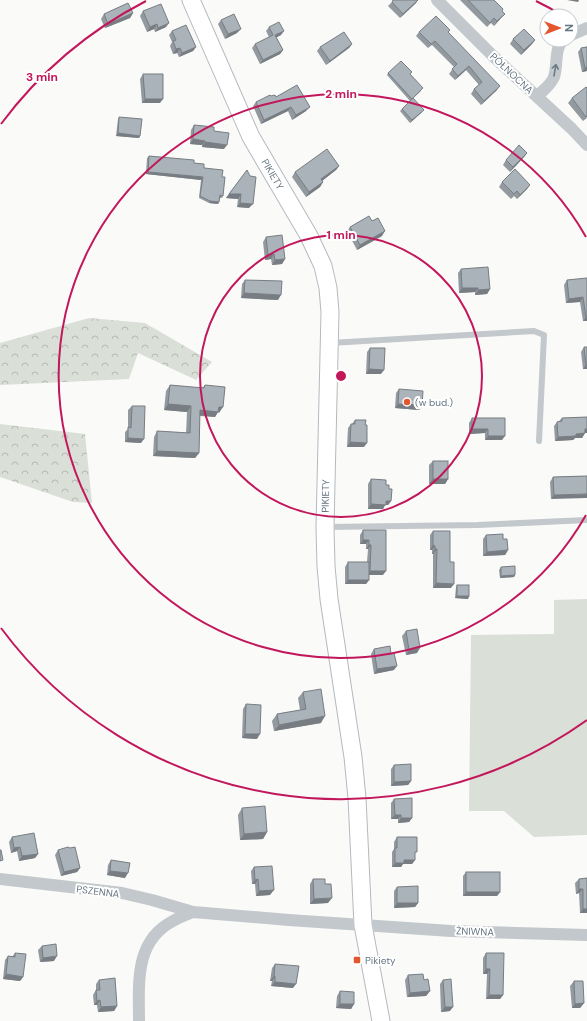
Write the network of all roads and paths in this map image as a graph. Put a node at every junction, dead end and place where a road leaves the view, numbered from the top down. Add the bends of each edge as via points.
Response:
1 (190, 0) edge
2 (437, 0) edge
3 (559, 48) edge
4 (538, 96) junction
5 (587, 145) edge
6 (330, 343) junction
7 (539, 441) dead end
8 (587, 520) edge
9 (325, 527) junction
10 (0, 879) edge
11 (193, 912) junction
12 (363, 925) junction
13 (587, 935) edge
14 (139, 1021) edge
15 (381, 1021) edge

1 - 6 street, PIKIETY via 251,137 309,236 323,266 328,288
2 - 4 street, PÓŁNOCNA via 493,56
4 -> 3 street via 550,85 554,76
4 - 5 street, PÓŁNOCNA
6 - 7 lane via 534,332 544,334
6 - 9 street, PIKIETY
8 - 9 lane via 478,525
9 - 12 street, PIKIETY via 329,599 357,798
10 - 11 street, PSZENNA via 122,893
11 - 12 street, PSZENNA
11 - 14 street, PSZENNA via 162,928 152,938 141,959
12 - 13 street, ŻNIWNA
12 - 15 street, PIKIETY

